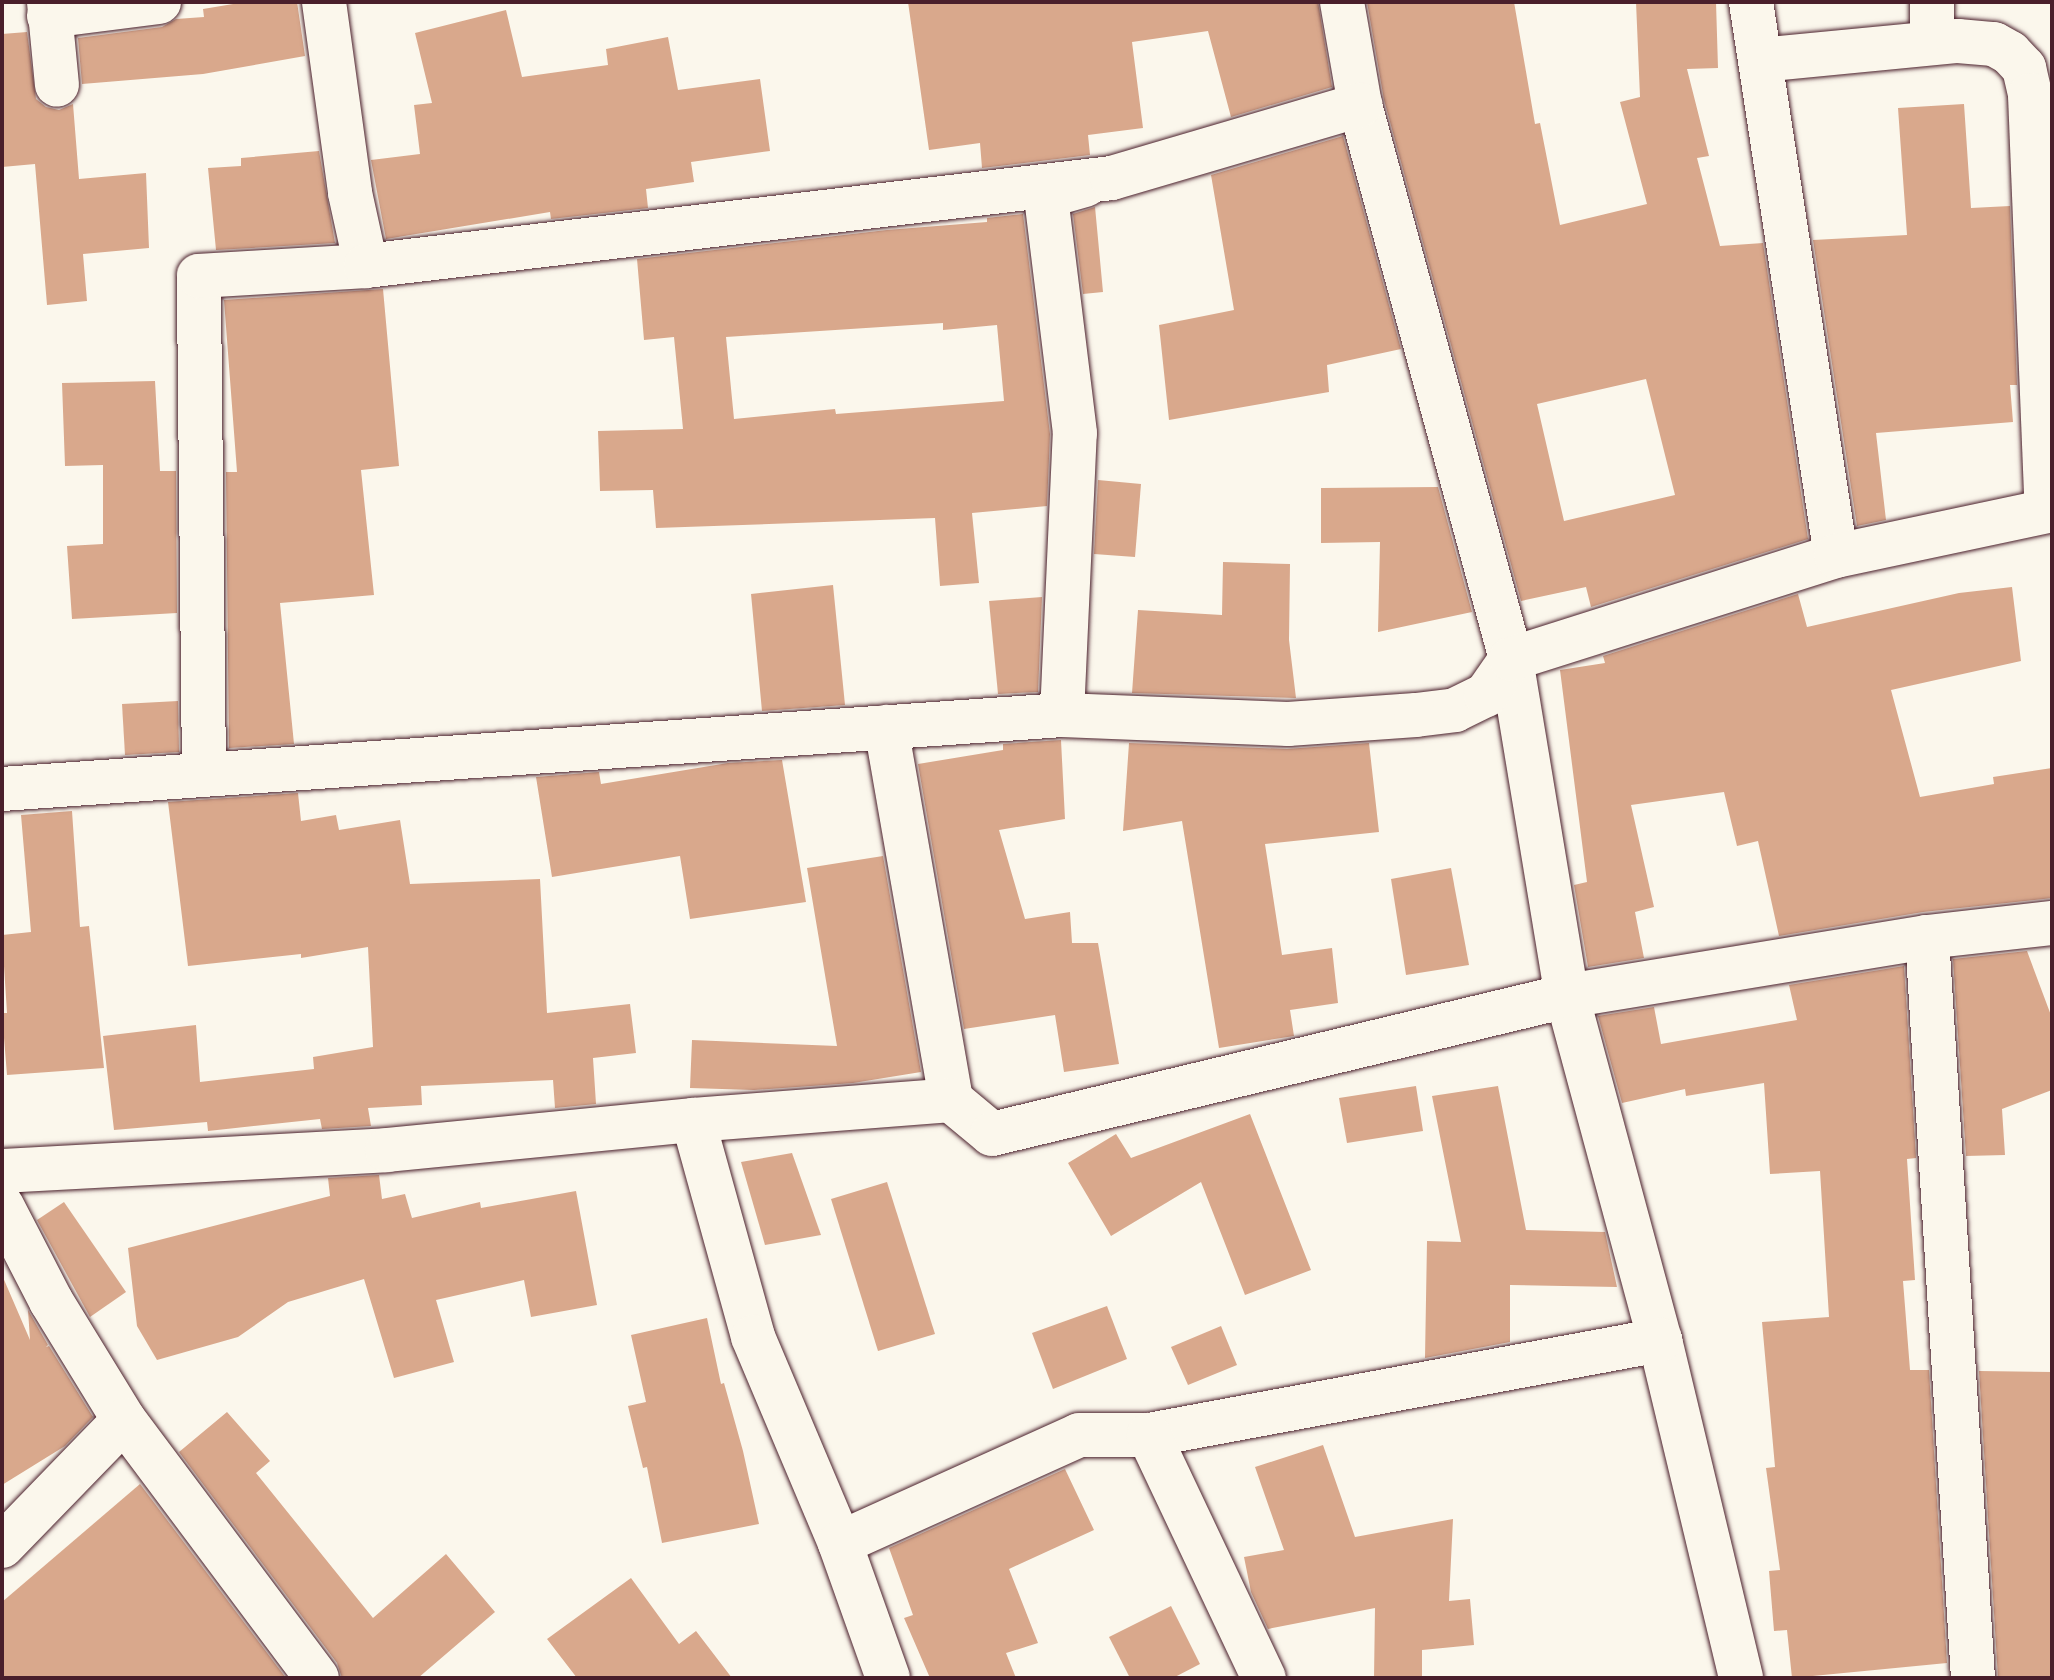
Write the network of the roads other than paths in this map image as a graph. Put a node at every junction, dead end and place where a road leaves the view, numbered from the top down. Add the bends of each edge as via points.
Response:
1 (159, 2) edge
2 (324, 2) edge
3 (1342, 2) edge
4 (1751, 2) edge
5 (49, 9) edge
6 (1932, 22) edge
7 (1760, 60) junction
8 (57, 85) dead end
9 (1360, 105) junction
10 (1112, 178) junction
11 (366, 266) junction
12 (2049, 510) edge
13 (1836, 556) junction
14 (1511, 659) junction
15 (1062, 715) junction
16 (886, 727) junction
17 (204, 773) junction
18 (2, 789) edge
19 (2052, 923) edge
20 (1927, 937) junction
21 (1567, 996) junction
22 (951, 1100) junction
23 (693, 1120) junction
24 (2, 1171) edge
25 (2, 1206) edge
26 (1660, 1340) junction
27 (124, 1420) junction
28 (1149, 1435) junction
29 (840, 1543) junction
30 (2, 1546) edge
31 (317, 1678) edge
32 (888, 1678) edge
33 (1264, 1678) edge
34 (1741, 1678) edge
35 (1973, 1678) edge

1 - 5 street
2 - 11 street via 350,193
3 - 9 street
4 - 7 street
5 - 8 street
6 - 7 street
6 - 12 street via 1994,44 2024,68 2030,95
7 - 13 street
9 - 10 street
9 - 14 street
10 - 11 street
10 - 15 street via 1046,196 1075,433
11 - 17 street via 199,276
12 - 13 street
13 - 14 street
14 - 15 street via 1486,695 1455,710 1416,715 1288,724
14 - 21 street
15 - 16 street
16 - 17 street
16 - 22 street
17 - 18 street
19 - 20 street
20 - 21 street
20 - 35 street
21 - 22 street via 992,1134
21 - 26 street
22 - 23 street
23 - 24 street via 387,1150
23 - 29 street via 753,1337
25 - 27 street via 51,1301
26 - 28 street
26 - 34 street
27 - 30 street
27 - 31 street
28 - 29 street via 1079,1435
28 - 33 street
29 - 32 street

